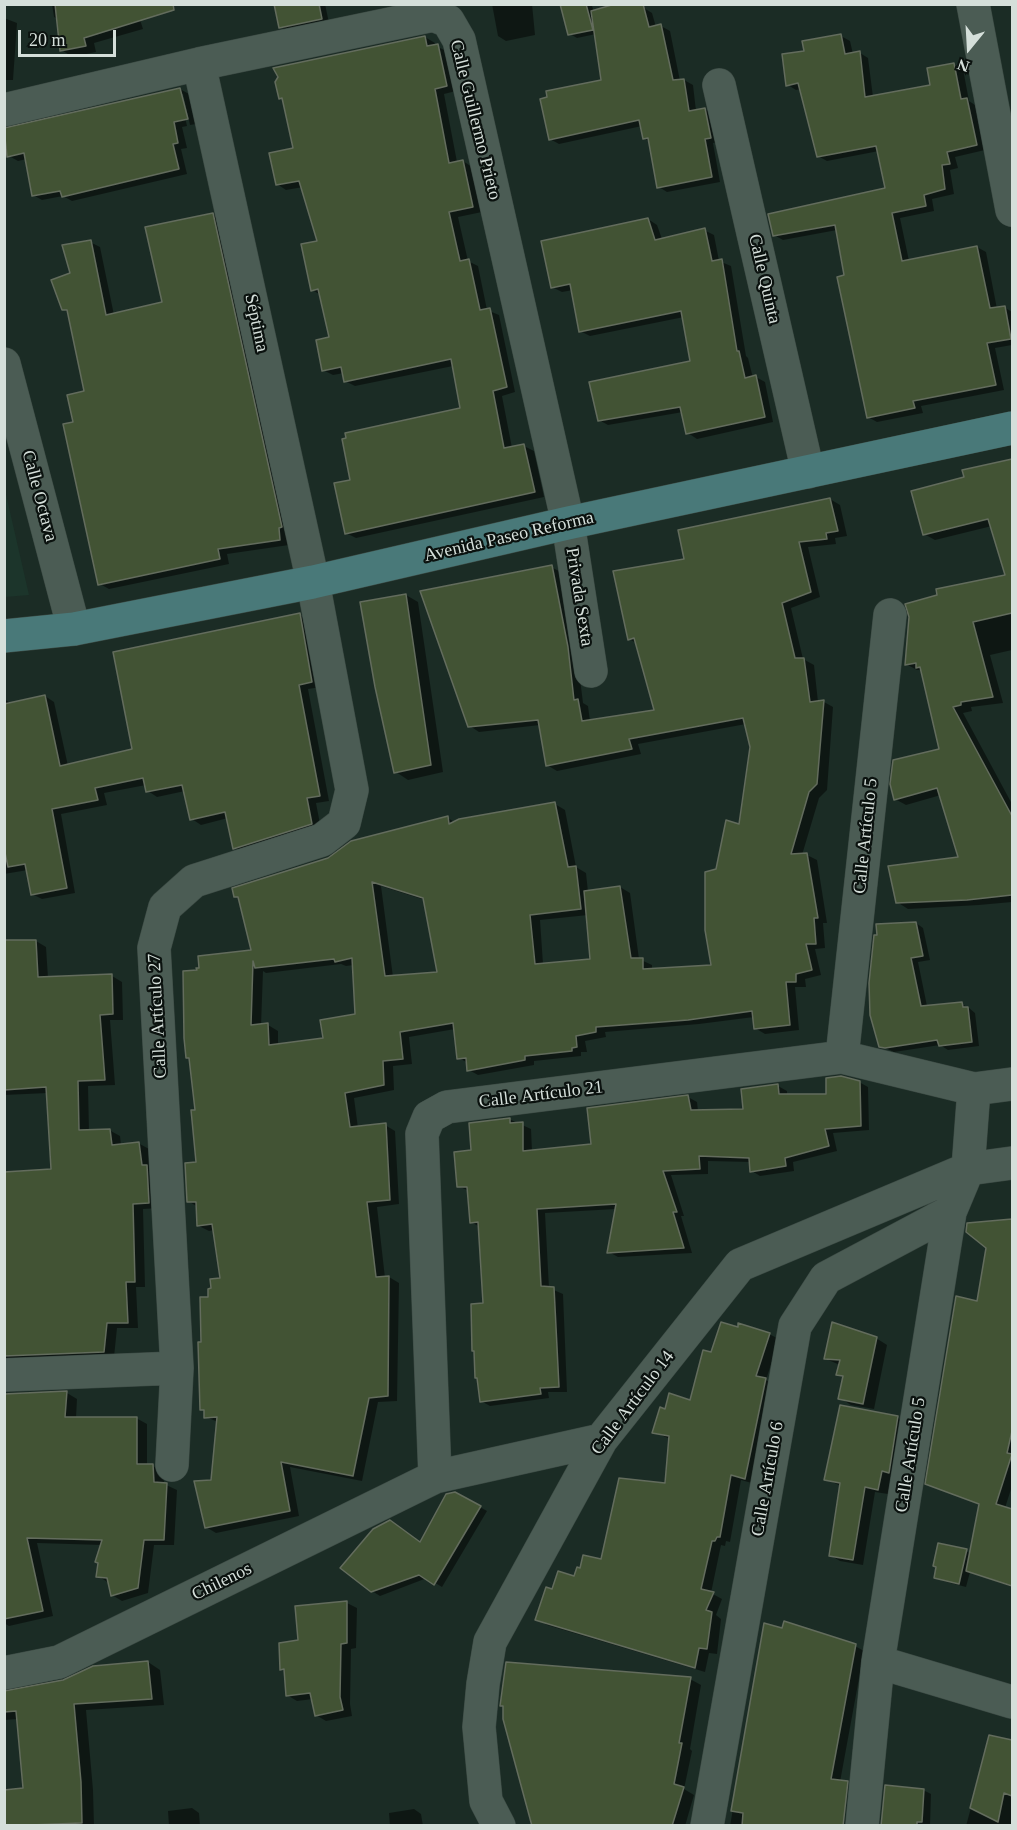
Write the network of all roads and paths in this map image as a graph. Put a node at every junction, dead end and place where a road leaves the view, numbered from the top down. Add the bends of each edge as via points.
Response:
1 (973, 4) edge
2 (199, 64) junction
3 (719, 86) dead end
4 (4, 110) edge
5 (1012, 210) edge
6 (4, 364) edge
7 (1012, 428) edge
8 (808, 472) junction
9 (568, 523) junction
10 (313, 582) junction
11 (890, 615) dead end
12 (74, 628) junction
13 (4, 636) edge
14 (591, 671) dead end
15 (842, 1057) junction
16 (1012, 1084) edge
17 (974, 1089) junction
18 (1012, 1163) edge
19 (968, 1169) junction
20 (950, 1212) junction
21 (177, 1368) junction
22 (4, 1375) edge
23 (600, 1440) junction
24 (172, 1465) dead end
25 (435, 1478) junction
26 (878, 1662) junction
27 (4, 1673) edge
28 (1012, 1702) edge
29 (499, 1826) edge
30 (706, 1826) edge
31 (862, 1826) edge

1 - 5 street
2 - 4 street, Calle Guillermo Prieto
2 - 9 street, Calle Guillermo Prieto via 432,15 448,21 459,40
2 - 10 street, Séptima
3 - 8 street, Calle Quinta
6 - 12 street, Calle Octava
7 - 8 main road, Avenida Paseo Reforma
8 - 9 main road, Avenida Paseo Reforma
9 - 10 main road, Avenida Paseo Reforma
9 - 14 street, Privada Sexta
10 - 12 main road, Avenida Paseo Reforma
10 - 21 street, Calle Artículo 27 via 352,790 344,823 322,840 194,881 165,907 154,948
11 - 15 street, Calle Artículo 5
12 - 13 main road, Avenida Paseo Reforma
15 - 17 street, Calle Artículo 21
15 - 25 street, Calle Artículo 21 via 447,1107 429,1117 422,1134
16 - 17 street, Calle Artículo 21
17 - 19 street, Calle Artículo 5
18 - 19 street, Calle Artículo 14
19 - 20 street, Calle Artículo 5
19 - 23 street, Calle Artículo 14 via 740,1265
20 - 26 street, Calle Artículo 5
20 - 30 street, Calle Artículo 6 via 826,1278 795,1326
21 - 22 street
21 - 24 street, Calle Artículo 27
23 - 25 street, Chilenos
23 - 29 street, Calle Artículo 14 via 490,1642 479,1727 486,1801
25 - 27 street, Chilenos via 59,1662
26 - 28 street
26 - 31 street, Calle Artículo 5

